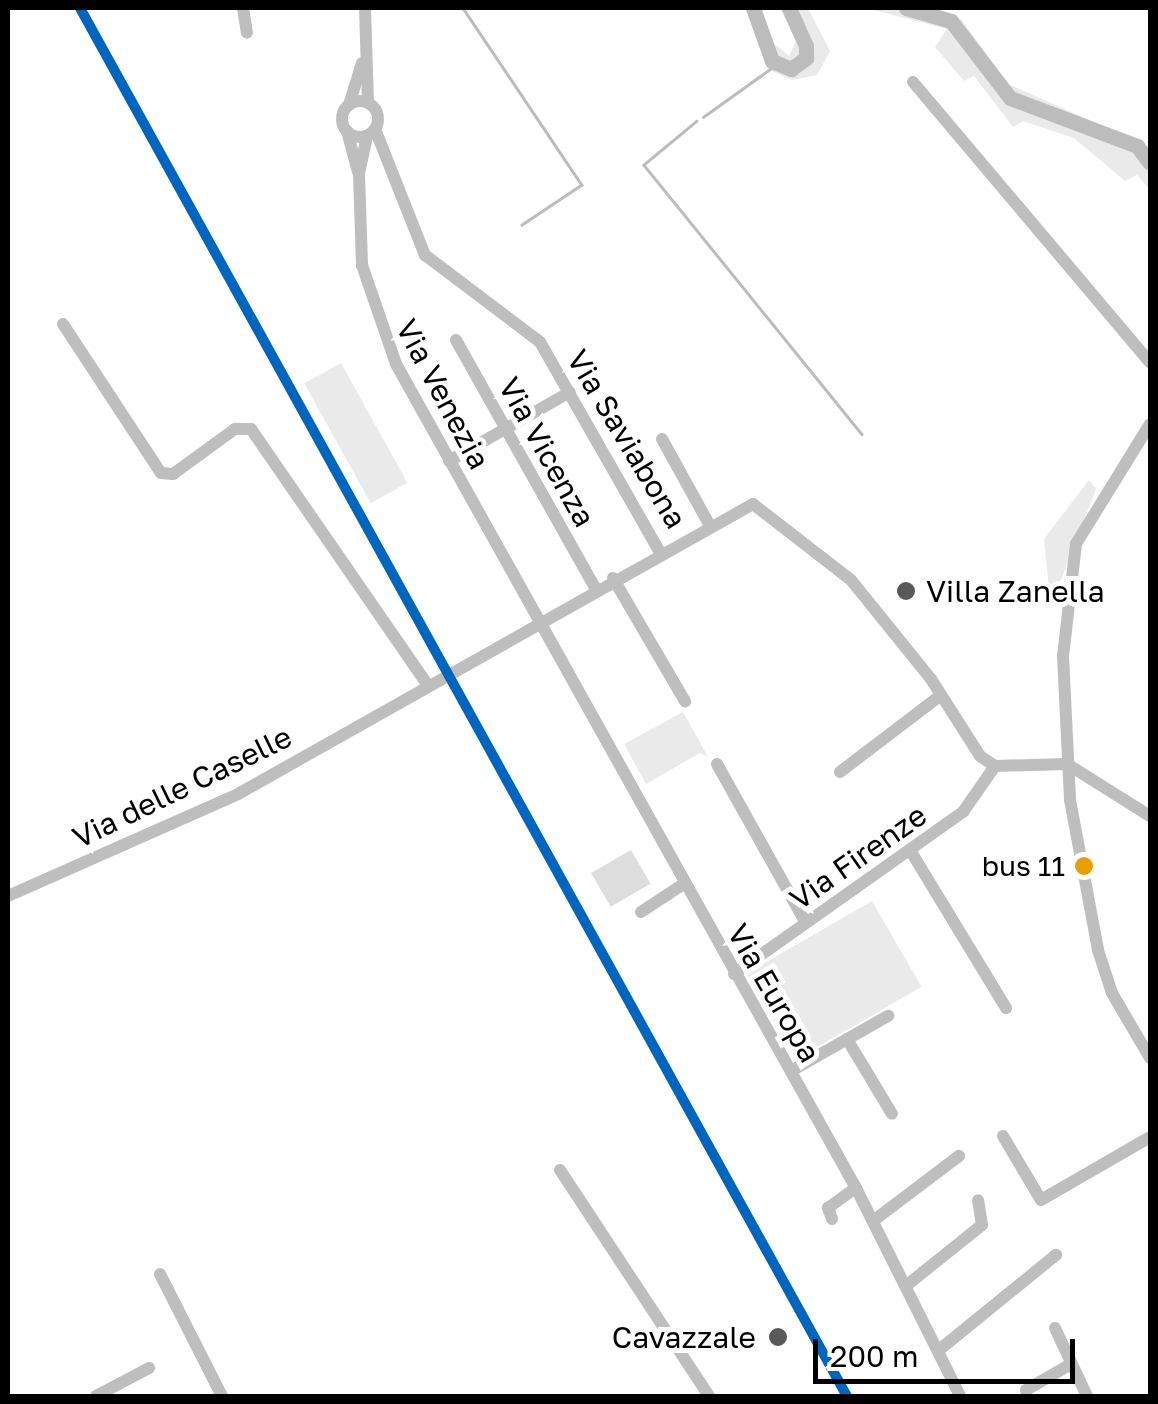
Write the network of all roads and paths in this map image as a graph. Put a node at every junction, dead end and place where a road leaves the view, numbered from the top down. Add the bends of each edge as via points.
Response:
1 (242, 8) edge
2 (365, 8) edge
3 (246, 33) dead end
4 (366, 51) junction
5 (913, 82) dead end
6 (368, 103) junction
7 (349, 105) junction
8 (347, 131) junction
9 (371, 132) junction
10 (359, 174) junction
11 (62, 324) dead end
12 (456, 340) dead end
13 (1150, 362) edge
14 (570, 392) junction
15 (1150, 424) edge
16 (505, 428) junction
17 (662, 439) dead end
18 (450, 461) junction
19 (709, 524) junction
20 (660, 552) junction
21 (613, 578) junction
22 (595, 588) junction
23 (534, 622) junction
24 (426, 684) junction
25 (941, 695) junction
26 (685, 701) dead end
27 (717, 764) dead end
28 (1067, 764) junction
29 (995, 766) junction
30 (840, 772) dead end
31 (1150, 816) edge
32 (910, 850) junction
33 (682, 885) junction
34 (8, 896) edge
35 (641, 912) dead end
36 (806, 924) junction
37 (734, 974) junction
38 (1006, 1008) dead end
39 (888, 1016) dead end
40 (847, 1039) junction
41 (1150, 1058) edge
42 (791, 1071) junction
43 (892, 1114) dead end
44 (1003, 1136) dead end
45 (1150, 1136) edge
46 (959, 1156) dead end
47 (560, 1170) dead end
48 (856, 1188) junction
49 (978, 1200) dead end
50 (832, 1219) dead end
51 (874, 1221) junction
52 (1056, 1255) dead end
53 (160, 1274) dead end
54 (907, 1285) junction
55 (1055, 1328) dead end
56 (939, 1350) junction
57 (1071, 1364) junction
58 (149, 1368) dead end
59 (1026, 1390) dead end
60 (102, 1395) edge
61 (222, 1396) edge
62 (708, 1396) edge
63 (960, 1396) edge
64 (1087, 1396) edge

1 - 3 street
2 - 4 street
4 - 6 street, Via Saviabona
4 - 7 street
5 - 13 street
6 - 7 street
6 - 9 street, Via Saviabona
7 - 8 street
8 - 9 street
8 - 10 street, Via Venezia
9 - 10 street, Via Venezia
9 - 14 street, Via Saviabona via 426,256 540,342
10 - 18 street, Via Venezia via 362,266 373,313
11 - 24 street via 161,473 173,474 235,429 252,429
12 - 16 street, Via Vicenza
14 - 16 street
14 - 20 street, Via Saviabona
15 - 28 street via 1076,544 1064,600
16 - 18 street
16 - 22 street, Via Vicenza
17 - 19 street
18 - 23 street, Via Venezia
19 - 20 street, Via Saviabona
19 - 25 street, Via Saviabona via 741,506 765,509 852,580
20 - 21 street, Via delle Caselle
21 - 22 street, Via delle Caselle
21 - 26 street
22 - 23 street, Via delle Caselle
23 - 24 street, Via delle Caselle
23 - 33 street, Via Europa
24 - 34 street, Via delle Caselle via 207,810
25 - 29 street, Via Saviabona via 980,756
25 - 30 street
27 - 36 street
28 - 29 street
28 - 31 street
28 - 41 street via 1105,976
29 - 32 street, Via Firenze via 963,812
32 - 36 street, Via Firenze
32 - 38 street, Via Firenze
33 - 35 street
33 - 37 street, Via Europa
36 - 37 street, Via Firenze
37 - 42 street, Via Europa
39 - 40 street
40 - 42 street
40 - 43 street
42 - 48 street, Via Europa
44 - 45 street via 1041,1200
46 - 51 street
47 - 62 street
48 - 50 street via 828,1208
48 - 51 street, Via Europa
49 - 54 street via 982,1224
51 - 54 street, Via Europa
52 - 56 street
53 - 61 street
54 - 56 street, Via Europa
55 - 57 street
56 - 63 street, Via Europa
57 - 59 street
57 - 64 street
58 - 60 street

